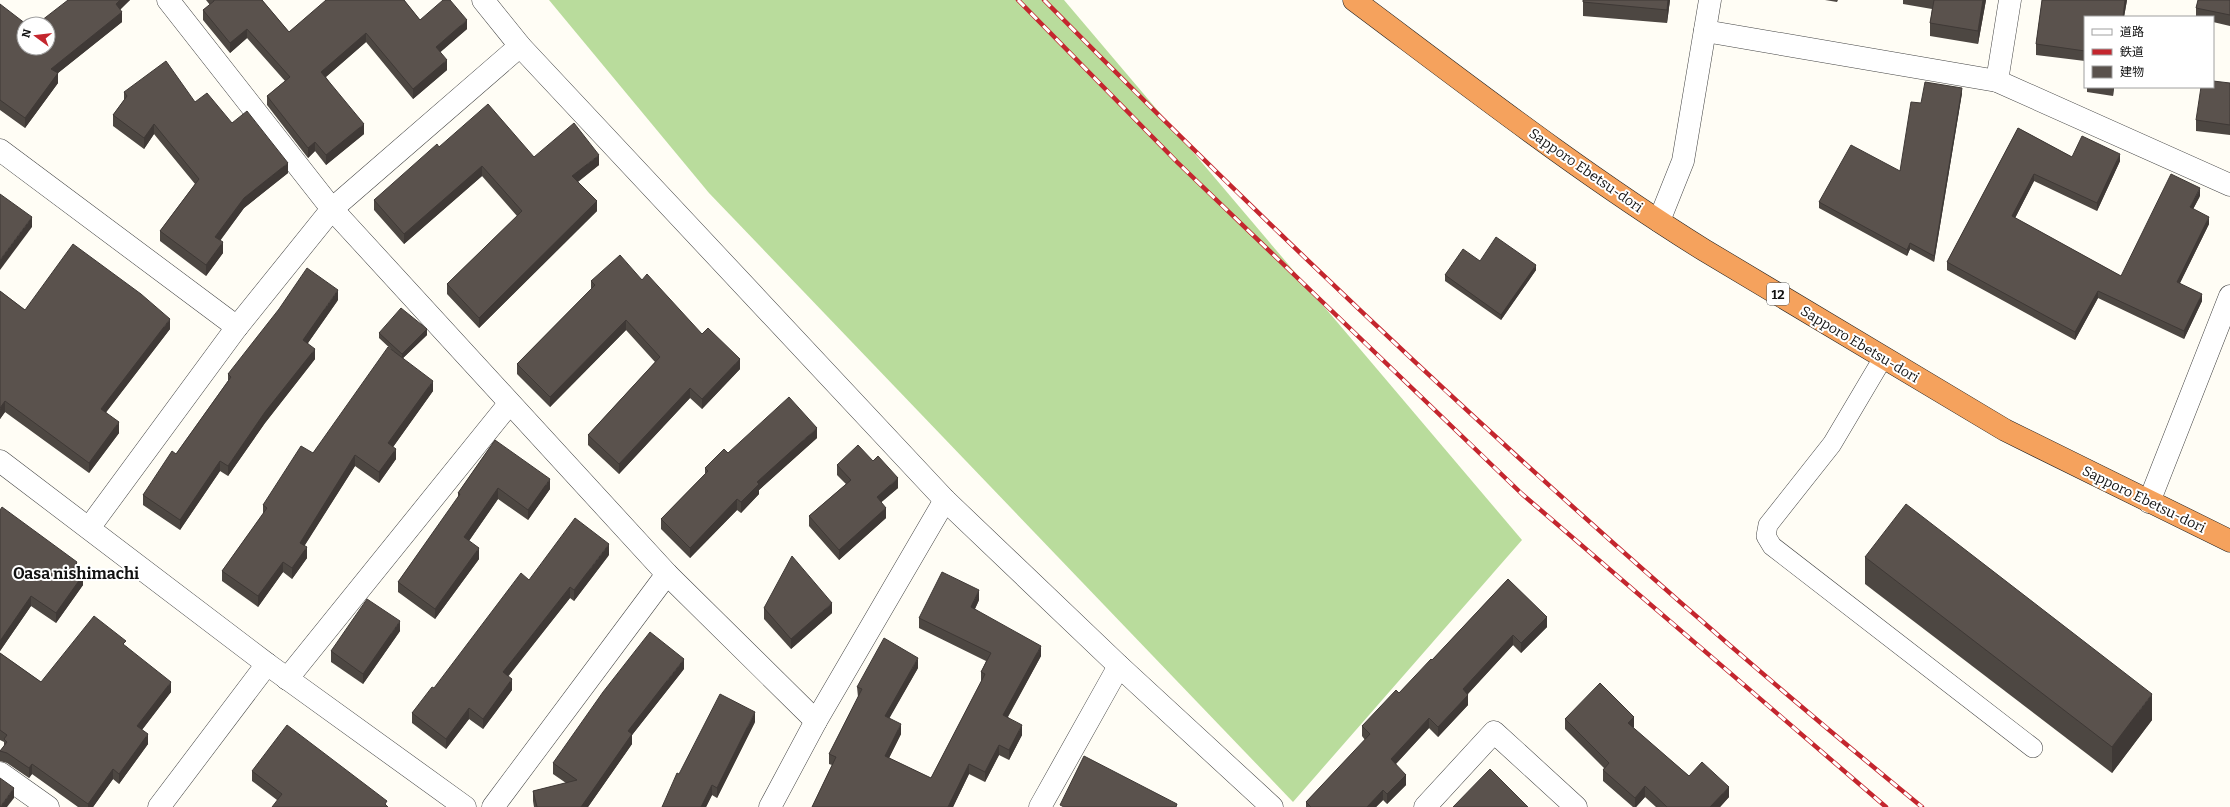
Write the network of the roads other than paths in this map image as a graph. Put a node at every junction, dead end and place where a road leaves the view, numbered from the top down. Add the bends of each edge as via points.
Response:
1 (168, 0) edge
2 (483, 0) edge
3 (1354, 0) edge
4 (1710, 0) edge
5 (2010, 0) edge
6 (1705, 31) junction
7 (520, 46) junction
8 (1997, 80) junction
9 (0, 150) edge
10 (2230, 185) edge
11 (332, 209) junction
12 (1658, 221) junction
13 (2230, 296) edge
14 (237, 327) junction
15 (1883, 358) junction
16 (509, 404) junction
17 (0, 461) edge
18 (944, 500) junction
19 (2149, 502) junction
20 (89, 528) junction
21 (2230, 541) edge
22 (667, 574) junction
23 (267, 664) junction
24 (1119, 666) junction
25 (287, 679) junction
26 (816, 721) junction
27 (2033, 748) dead end
28 (0, 773) edge
29 (48, 807) edge
30 (160, 807) edge
31 (465, 807) edge
32 (493, 807) edge
33 (770, 807) edge
34 (1040, 807) edge
35 (1272, 807) edge
36 (1425, 807) edge
37 (1576, 807) edge

1 - 11 street
2 - 7 street
3 - 12 highway, Sapporo Ebetsu-dori / 12 via 1503,112
4 - 6 street
5 - 8 street
6 - 8 street
6 - 12 street via 1683,161
7 - 11 street
7 - 18 street
8 - 10 street
9 - 14 street
11 - 14 street
11 - 16 street
12 - 15 highway, Sapporo Ebetsu-dori / 12
13 - 19 street
14 - 20 street
15 - 19 highway, Sapporo Ebetsu-dori / 12 via 2005,430
15 - 27 lane via 1832,444 1768,525 1766,536 1772,546
16 - 22 street
16 - 25 street
17 - 20 street
18 - 24 street
18 - 26 street
19 - 21 highway, Sapporo Ebetsu-dori / 12
20 - 23 street
22 - 26 street
22 - 32 street
23 - 25 street
23 - 30 street
24 - 34 street
24 - 35 street
25 - 31 street
26 - 33 street
28 - 29 street
36 - 37 street via 1494,732

